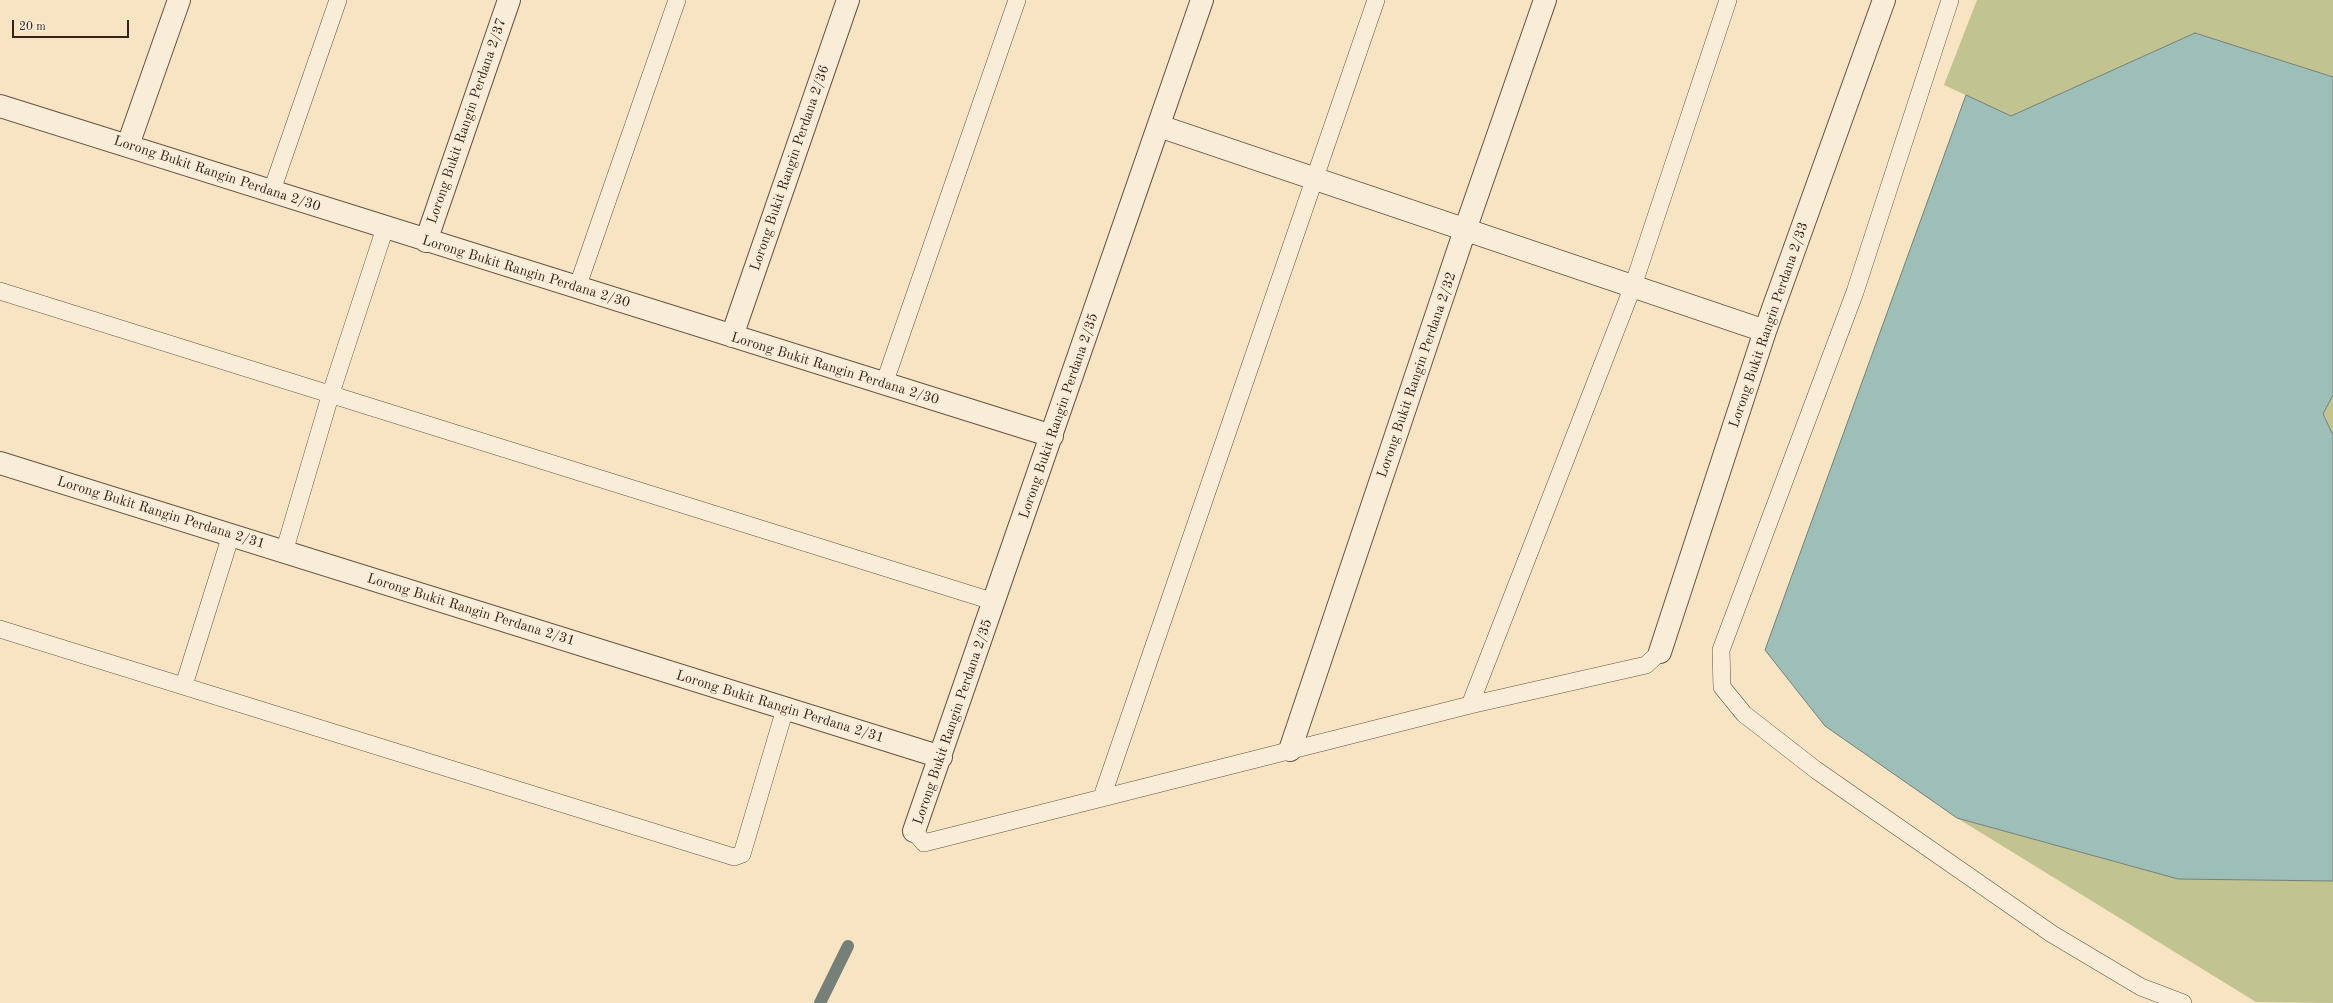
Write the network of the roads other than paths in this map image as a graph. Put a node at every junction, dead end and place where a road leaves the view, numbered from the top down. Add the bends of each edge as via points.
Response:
1 (179, 0) edge
2 (338, 0) edge
3 (509, 0) edge
4 (677, 0) edge
5 (848, 0) edge
6 (1017, 0) edge
7 (1202, 0) edge
8 (1376, 0) edge
9 (1546, 0) edge
10 (1728, 0) edge
11 (1884, 0) edge
12 (1950, 0) edge
13 (0, 106) edge
14 (1159, 126) junction
15 (128, 145) junction
16 (1314, 179) junction
17 (271, 193) junction
18 (385, 228) junction
19 (1465, 230) junction
20 (426, 241) junction
21 (1633, 286) junction
22 (577, 288) junction
23 (0, 291) edge
24 (1766, 331) junction
25 (732, 336) junction
26 (884, 384) junction
27 (331, 393) junction
28 (1052, 436) junction
29 (0, 463) edge
30 (231, 535) junction
31 (284, 552) junction
32 (995, 602) junction
33 (0, 629) edge
34 (1660, 652) joint
35 (184, 685) junction
36 (1470, 704) junction
37 (785, 709) junction
38 (1290, 750) junction
39 (941, 757) junction
40 (1102, 797) junction
41 (914, 831) joint
42 (2183, 1003) edge

1 - 15 street
2 - 17 lane
3 - 20 street, Lorong Bukit Rangin Perdana 2/37
4 - 22 lane
5 - 25 street, Lorong Bukit Rangin Perdana 2/36
6 - 26 lane
7 - 14 street, Lorong Bukit Rangin Perdana 2/35
8 - 16 lane
9 - 19 street, Lorong Bukit Rangin Perdana 2/32
10 - 21 lane
11 - 24 street, Lorong Bukit Rangin Perdana 2/33
12 - 42 lane via 1855,292 1720,650 1722,687 1744,714 1816,770 2045,929 2141,987
13 - 15 street, Lorong Bukit Rangin Perdana 2/30
14 - 16 street
14 - 28 street, Lorong Bukit Rangin Perdana 2/35
15 - 17 street, Lorong Bukit Rangin Perdana 2/30
16 - 19 street
16 - 40 lane
17 - 18 street, Lorong Bukit Rangin Perdana 2/30
18 - 20 street, Lorong Bukit Rangin Perdana 2/30
18 - 27 lane
19 - 21 street
19 - 38 street, Lorong Bukit Rangin Perdana 2/32
20 - 22 street, Lorong Bukit Rangin Perdana 2/30
21 - 24 street
21 - 36 lane
22 - 25 street, Lorong Bukit Rangin Perdana 2/30
23 - 27 lane
24 - 34 street, Lorong Bukit Rangin Perdana 2/33
25 - 26 street, Lorong Bukit Rangin Perdana 2/30
26 - 28 street, Lorong Bukit Rangin Perdana 2/30
27 - 31 lane
27 - 32 lane
28 - 32 street, Lorong Bukit Rangin Perdana 2/35
29 - 30 street, Lorong Bukit Rangin Perdana 2/31
30 - 31 street, Lorong Bukit Rangin Perdana 2/31
30 - 35 lane
31 - 37 street, Lorong Bukit Rangin Perdana 2/31
32 - 39 street, Lorong Bukit Rangin Perdana 2/35
33 - 35 lane
34 - 36 lane via 1646,665
35 - 37 lane via 734,857 742,854
36 - 38 lane
37 - 39 street, Lorong Bukit Rangin Perdana 2/31
38 - 40 lane
39 - 41 street, Lorong Bukit Rangin Perdana 2/35
40 - 41 lane via 924,843

